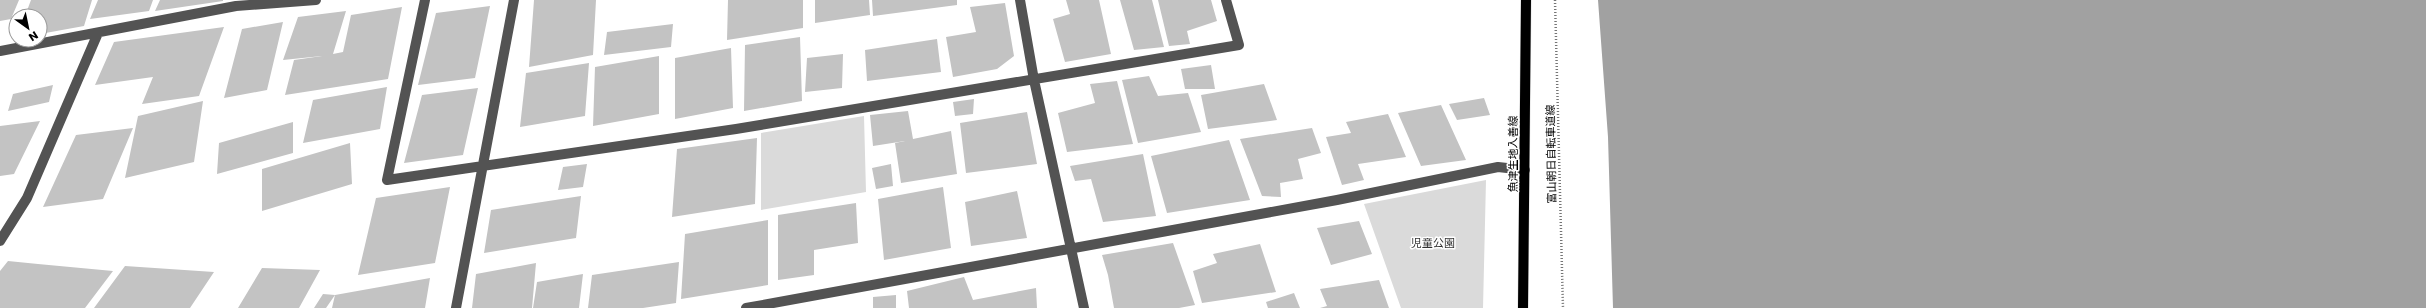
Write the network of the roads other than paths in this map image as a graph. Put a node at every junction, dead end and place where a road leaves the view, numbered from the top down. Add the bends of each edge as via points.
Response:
1 (316, 0) edge
2 (425, 0) edge
3 (514, 0) edge
4 (1020, 0) edge
5 (1226, 0) edge
6 (1526, 0) edge
7 (237, 3) edge
8 (98, 33) junction
9 (0, 51) edge
10 (1034, 80) junction
11 (483, 165) junction
12 (1525, 170) junction
13 (0, 241) edge
14 (1071, 248) junction
15 (456, 308) edge
16 (746, 308) edge
17 (1084, 308) edge
18 (1523, 308) edge

1 - 7 street
2 - 11 street via 387,180
3 - 11 street
4 - 10 street
5 - 10 street via 1239,45
6 - 12 main road, 魚津生地入善線
7 - 8 street
8 - 9 street
8 - 13 street via 27,198
10 - 11 street via 736,129
10 - 14 street
11 - 15 street
12 - 14 street via 1498,167 1337,200
12 - 18 main road, 魚津生地入善線
14 - 16 street
14 - 17 street

